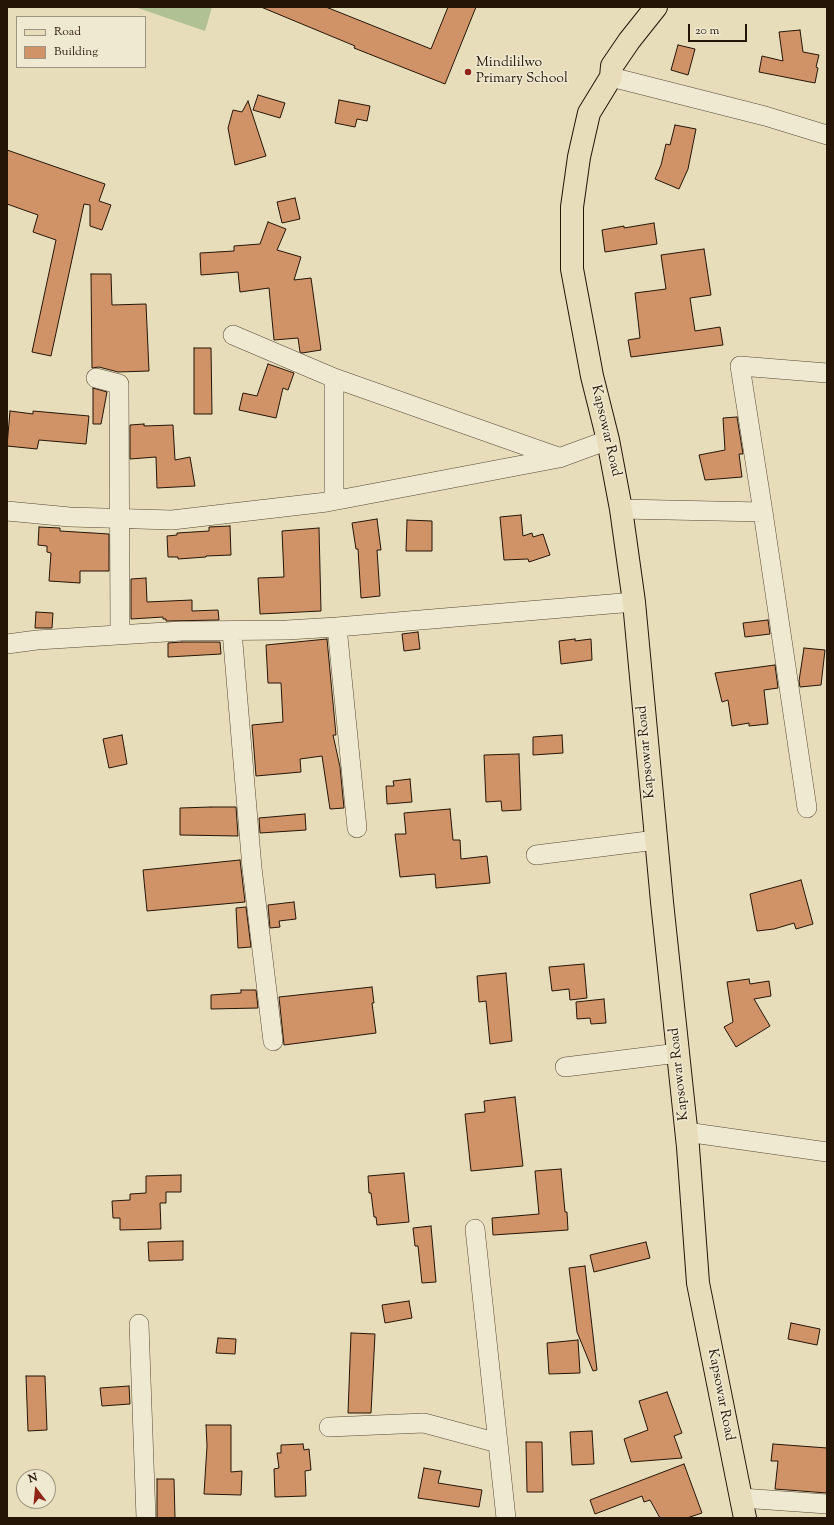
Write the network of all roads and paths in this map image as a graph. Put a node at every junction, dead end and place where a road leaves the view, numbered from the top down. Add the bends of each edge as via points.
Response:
1 (656, 7) edge
2 (611, 77) junction
3 (827, 135) edge
4 (233, 335) dead end
5 (827, 373) edge
6 (96, 378) dead end
7 (334, 378) junction
8 (608, 440) junction
9 (559, 458) junction
10 (334, 500) junction
11 (621, 508) junction
12 (7, 511) edge
13 (763, 512) junction
14 (120, 519) junction
15 (634, 602) junction
16 (337, 627) junction
17 (232, 631) junction
18 (120, 635) junction
19 (7, 644) edge
20 (807, 808) dead end
21 (357, 828) dead end
22 (656, 840) junction
23 (536, 855) dead end
24 (273, 1041) dead end
25 (678, 1053) junction
26 (565, 1067) dead end
27 (686, 1132) junction
28 (827, 1152) edge
29 (475, 1229) dead end
30 (139, 1324) dead end
31 (329, 1427) dead end
32 (498, 1443) junction
33 (827, 1504) edge
34 (743, 1508) edge
35 (146, 1518) edge
36 (506, 1518) edge

1 - 2 main road, Kapsowar Road via 612,66
2 - 3 street via 764,116
2 - 8 main road, Kapsowar Road via 589,113 579,157 572,207 572,269 592,376
4 - 7 street
5 - 13 street via 740,366
6 - 14 street via 119,384
7 - 9 street
7 - 10 street
8 - 9 street
8 - 11 main road, Kapsowar Road
9 - 10 street
10 - 14 street via 172,520
11 - 13 street
11 - 15 main road, Kapsowar Road
12 - 14 street
13 - 20 street
14 - 18 street
15 - 16 street
15 - 22 main road, Kapsowar Road
16 - 17 street
16 - 21 street
17 - 18 street
17 - 24 street via 252,868
18 - 19 street
22 - 23 street
22 - 25 main road, Kapsowar Road
25 - 26 street
25 - 27 main road, Kapsowar Road
27 - 28 street
27 - 34 main road, Kapsowar Road via 698,1283
29 - 32 street
30 - 35 street
31 - 32 street via 424,1423
32 - 36 street
33 - 34 street

